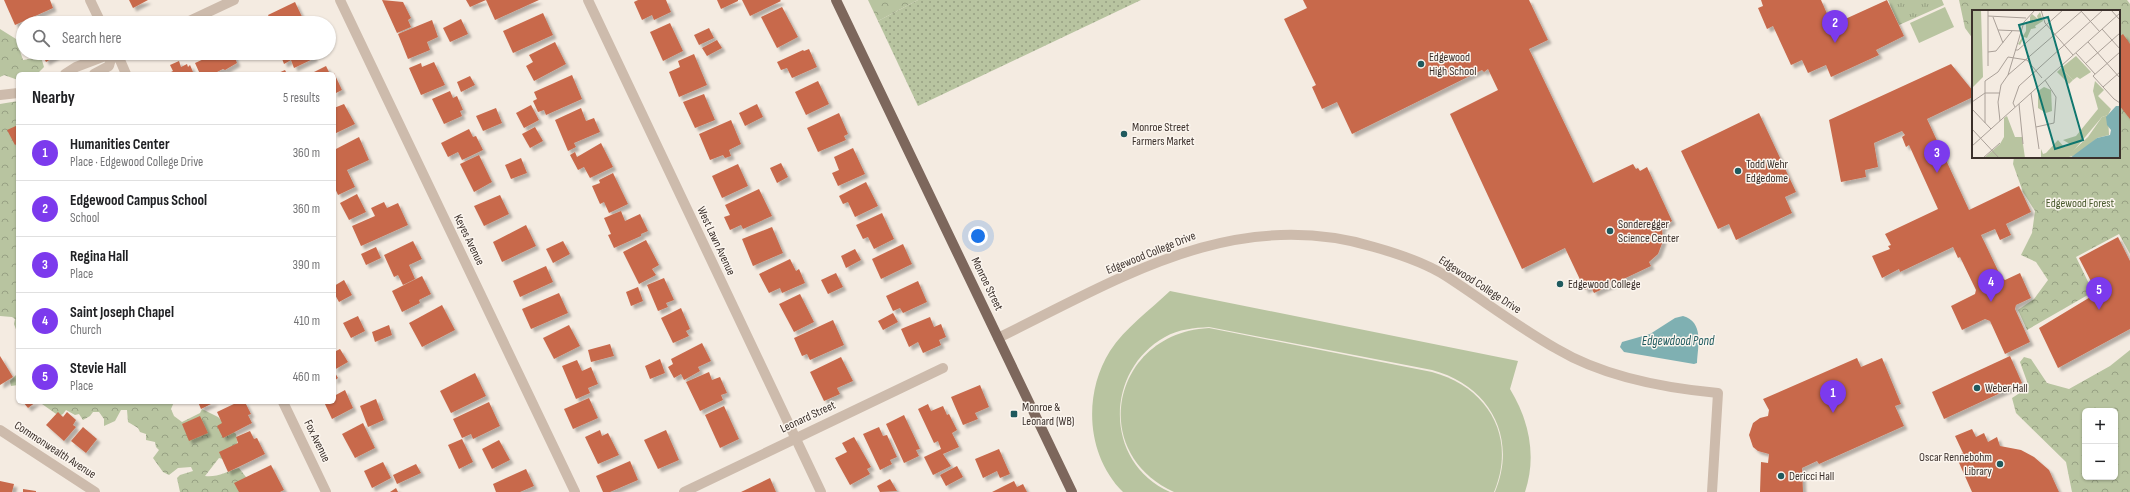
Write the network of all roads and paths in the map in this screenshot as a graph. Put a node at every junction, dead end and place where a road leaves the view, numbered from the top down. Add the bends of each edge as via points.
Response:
1 (90, 0) edge
2 (234, 0) edge
3 (340, 0) edge
4 (588, 0) edge
5 (836, 0) edge
6 (98, 16) edge
7 (201, 16) edge
8 (92, 60) edge
9 (113, 60) edge
10 (119, 60) edge
11 (69, 72) edge
12 (98, 72) edge
13 (125, 72) edge
14 (16, 93) edge
15 (0, 95) edge
16 (998, 338) junction
17 (943, 368) dead end
18 (284, 404) edge
19 (0, 430) edge
20 (794, 437) junction
21 (95, 492) edge
22 (326, 492) edge
23 (575, 492) edge
24 (684, 492) edge
25 (821, 492) edge
26 (1072, 492) edge
27 (1712, 492) edge

1 - 6 street
2 - 7 street
3 - 23 street, Keyes Avenue
4 - 20 street, West Lawn Avenue
5 - 16 main road, Monroe Street
8 - 11 street
9 - 12 street via 109,66
10 - 13 street
14 - 15 street
16 - 26 main road, Monroe Street
16 - 27 street, Edgewood College Drive via 1091,292 1190,250 1242,237 1276,234 1351,240 1406,256 1444,275 1530,334 1579,360 1632,379 1718,393
17 - 20 street, Leonard Street
18 - 22 street, Fox Avenue
19 - 21 street, Commonwealth Avenue
20 - 24 street, Leonard Street
20 - 25 street, West Lawn Avenue

